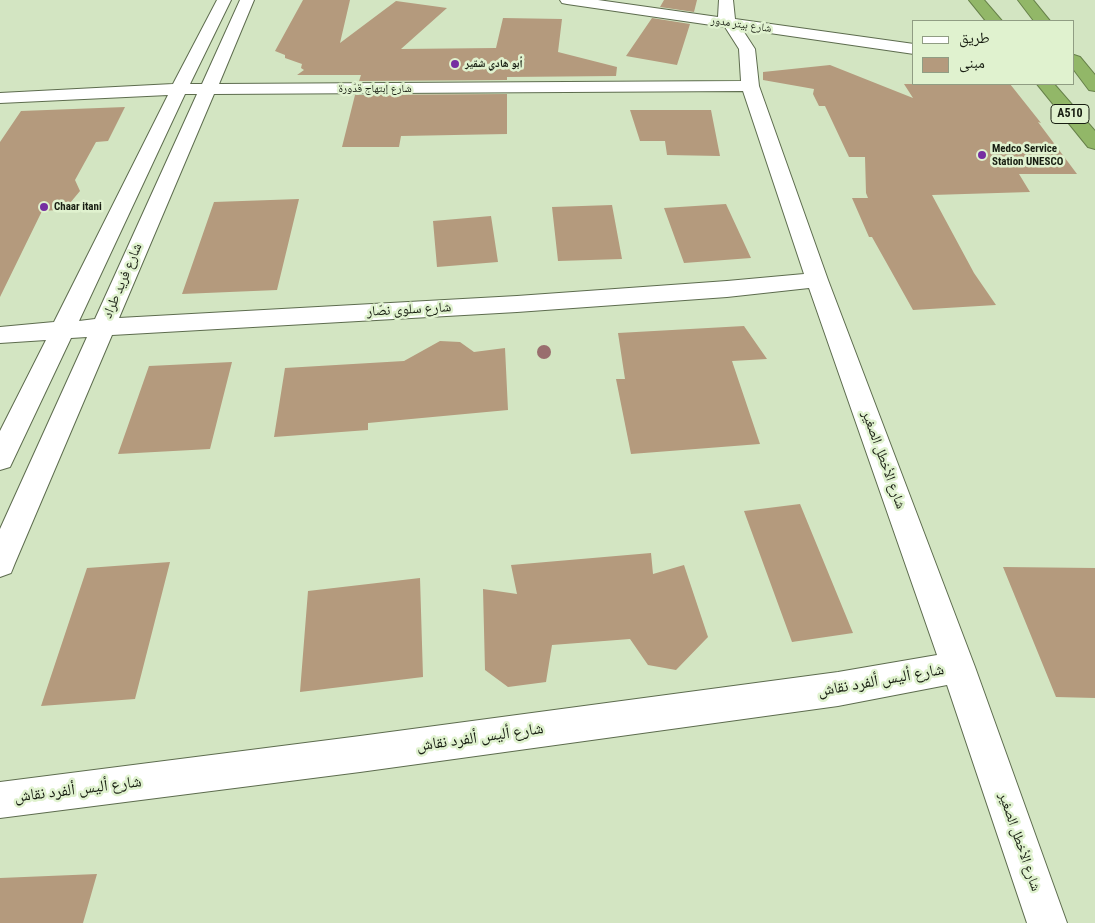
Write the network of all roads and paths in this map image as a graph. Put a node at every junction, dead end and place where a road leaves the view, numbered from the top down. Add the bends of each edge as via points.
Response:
1 (224, 0) edge
2 (247, 0) edge
3 (568, 0) edge
4 (976, 0) edge
5 (1025, 0) edge
6 (641, 4) edge
7 (727, 12) edge
8 (989, 18) edge
9 (1041, 20) edge
10 (912, 40) edge
11 (912, 49) edge
12 (1075, 61) edge
13 (750, 86) junction
14 (1045, 86) edge
15 (1095, 86) edge
16 (179, 89) junction
17 (207, 89) junction
18 (0, 98) edge
19 (1095, 143) edge
20 (817, 280) junction
21 (104, 327) junction
22 (63, 330) junction
23 (0, 335) edge
24 (0, 460) edge
25 (0, 563) edge
26 (958, 668) junction
27 (0, 800) edge
28 (1047, 923) edge

1 - 16 street
2 - 17 street, شارع فريد طراد
3 - 6 street, شارع بيتر مدور
4 - 8 highway
5 - 9 highway
6 - 7 street, شارع بيتر مدور
7 - 10 street, شارع بيتر مدور
7 - 11 street, شارع بيتر مدور
7 - 13 street, شارع الأخطل الصغير via 747,49
12 - 15 highway, A510
13 - 17 street, شارع إبتهاج قدّورة
13 - 20 street, شارع الأخطل الصغير
14 - 19 highway, A510
16 - 17 street, شارع إبتهاج قدّورة
16 - 18 street, شارع إبتهاج قدّورة
16 - 22 street
17 - 21 street, شارع فريد طراد
20 - 21 street, شارع سلوى نصّار via 517,304
20 - 26 street, شارع الأخطل الصغير
21 - 22 street, شارع سلوى نصّار
21 - 25 street, شارع فريد طراد
22 - 23 street, شارع سلوى نصّار
22 - 24 street
26 - 27 street, شارع أليس ألفرد نقاش via 838,689
26 - 28 street, شارع الأخطل الصغير

